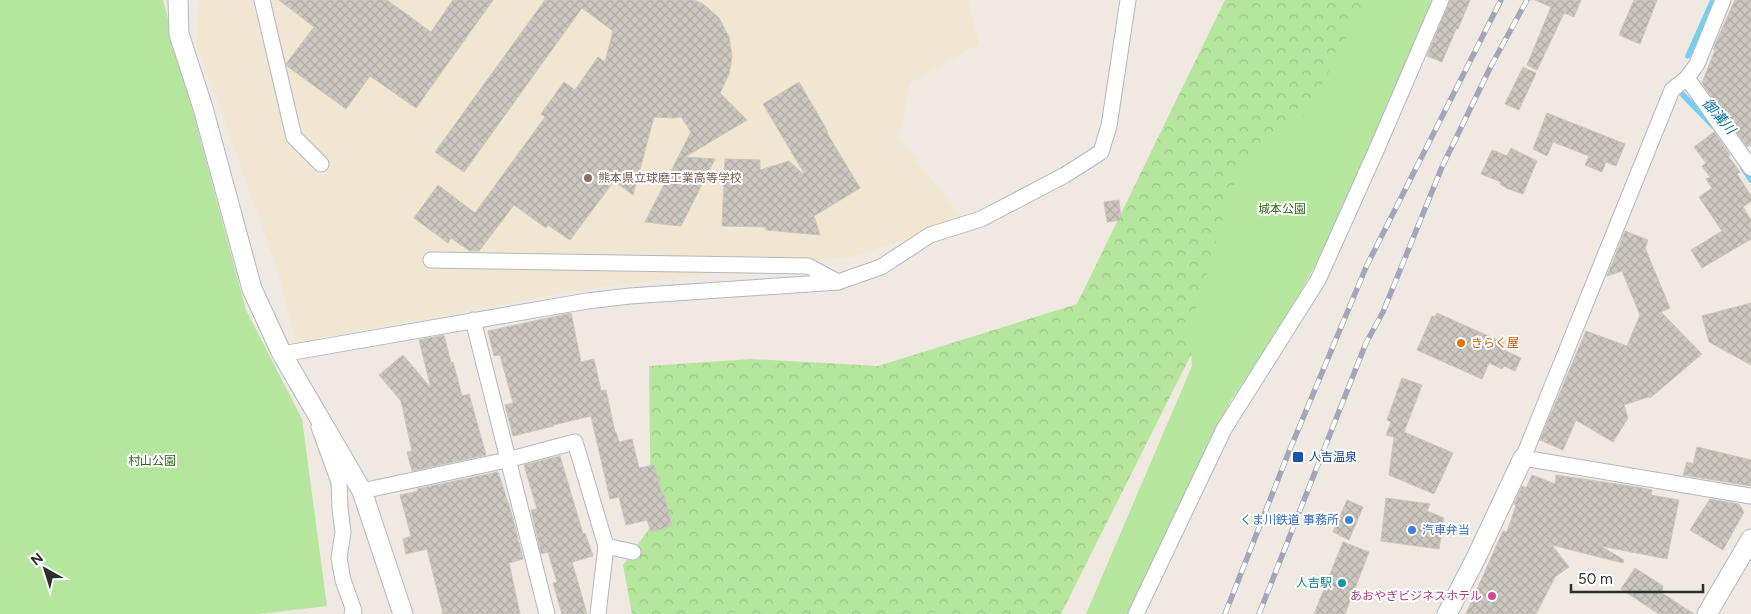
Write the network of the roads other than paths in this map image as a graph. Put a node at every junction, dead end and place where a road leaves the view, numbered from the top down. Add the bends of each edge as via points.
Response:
1 (178, 0) edge
2 (262, 0) edge
3 (1128, 0) edge
4 (1441, 0) edge
5 (1723, 0) edge
6 (1687, 78) junction
7 (321, 164) dead end
8 (1751, 168) edge
9 (431, 260) dead end
10 (838, 282) junction
11 (472, 320) junction
12 (282, 354) junction
13 (315, 409) junction
14 (1523, 458) junction
15 (507, 460) junction
16 (362, 491) junction
17 (1751, 496) edge
18 (1751, 539) edge
19 (606, 546) junction
20 (633, 552) dead end
21 (352, 614) edge
22 (403, 614) edge
23 (547, 614) edge
24 (598, 614) edge
25 (1136, 614) edge
26 (1447, 614) edge
27 (1707, 614) edge

1 - 12 street via 179,34 203,108 252,289
2 - 7 street via 294,137
3 - 10 street via 1110,126 1101,152 1065,176 981,219 930,235 881,267
4 - 25 street via 1318,280 1224,429
5 - 6 street via 1697,64
6 - 8 street
6 - 14 street via 1672,90
9 - 10 street via 808,266
10 - 11 street via 630,296
11 - 12 street
11 - 15 street
12 - 13 street
13 - 16 street
13 - 21 street via 339,482 343,532 339,558 354,611
14 - 17 street
14 - 26 street
15 - 16 street
15 - 19 street via 575,442
15 - 23 street
16 - 22 street
18 - 27 street
19 - 20 street
19 - 24 street

